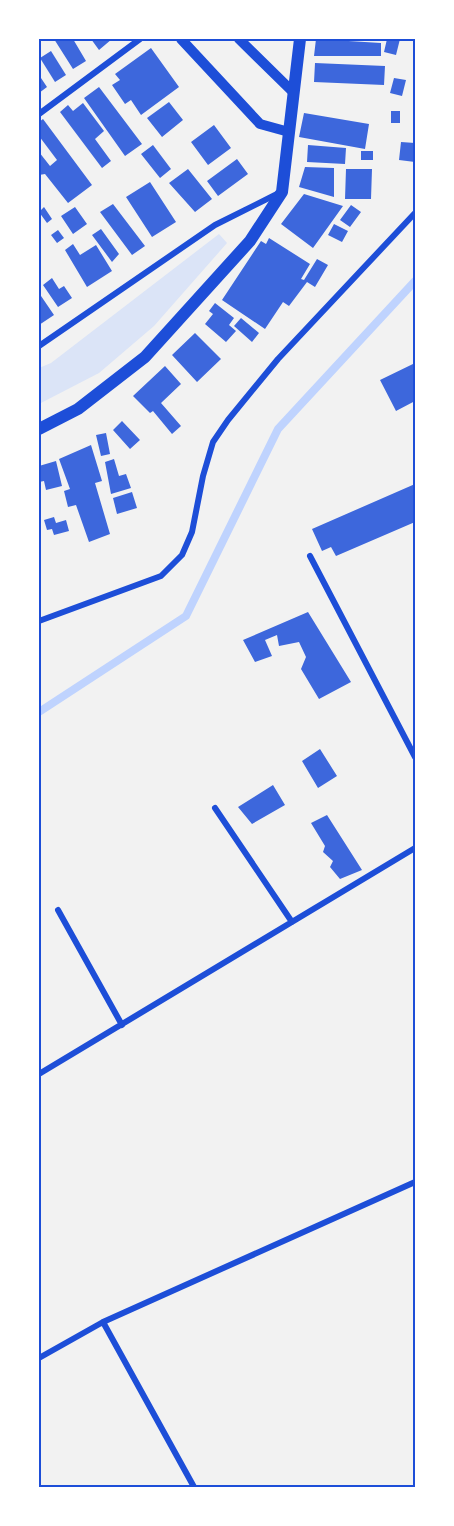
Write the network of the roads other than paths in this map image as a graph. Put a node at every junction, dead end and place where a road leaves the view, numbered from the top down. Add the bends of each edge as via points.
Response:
1 (140, 39) edge
2 (181, 39) edge
3 (239, 39) edge
4 (300, 39) edge
5 (293, 92) junction
6 (39, 114) edge
7 (289, 132) junction
8 (282, 192) junction
9 (415, 213) edge
10 (39, 346) edge
11 (39, 429) edge
12 (310, 556) dead end
13 (39, 621) edge
14 (415, 757) edge
15 (215, 808) dead end
16 (415, 848) edge
17 (58, 910) dead end
18 (292, 922) junction
19 (122, 1024) junction
20 (39, 1074) edge
21 (415, 1182) edge
22 (103, 1322) junction
23 (39, 1358) edge
24 (194, 1487) edge

1 - 6 street
2 - 7 street via 260,124
3 - 5 street
4 - 5 main road
5 - 7 main road
7 - 8 main road
8 - 10 street via 215,225
8 - 11 main road via 250,241 145,357 78,410
9 - 13 street via 278,359 213,442 192,532 182,555 161,576
12 - 14 street
15 - 18 street
16 - 18 street
17 - 19 street
18 - 19 street
19 - 20 street
21 - 22 street
22 - 23 street
22 - 24 street

